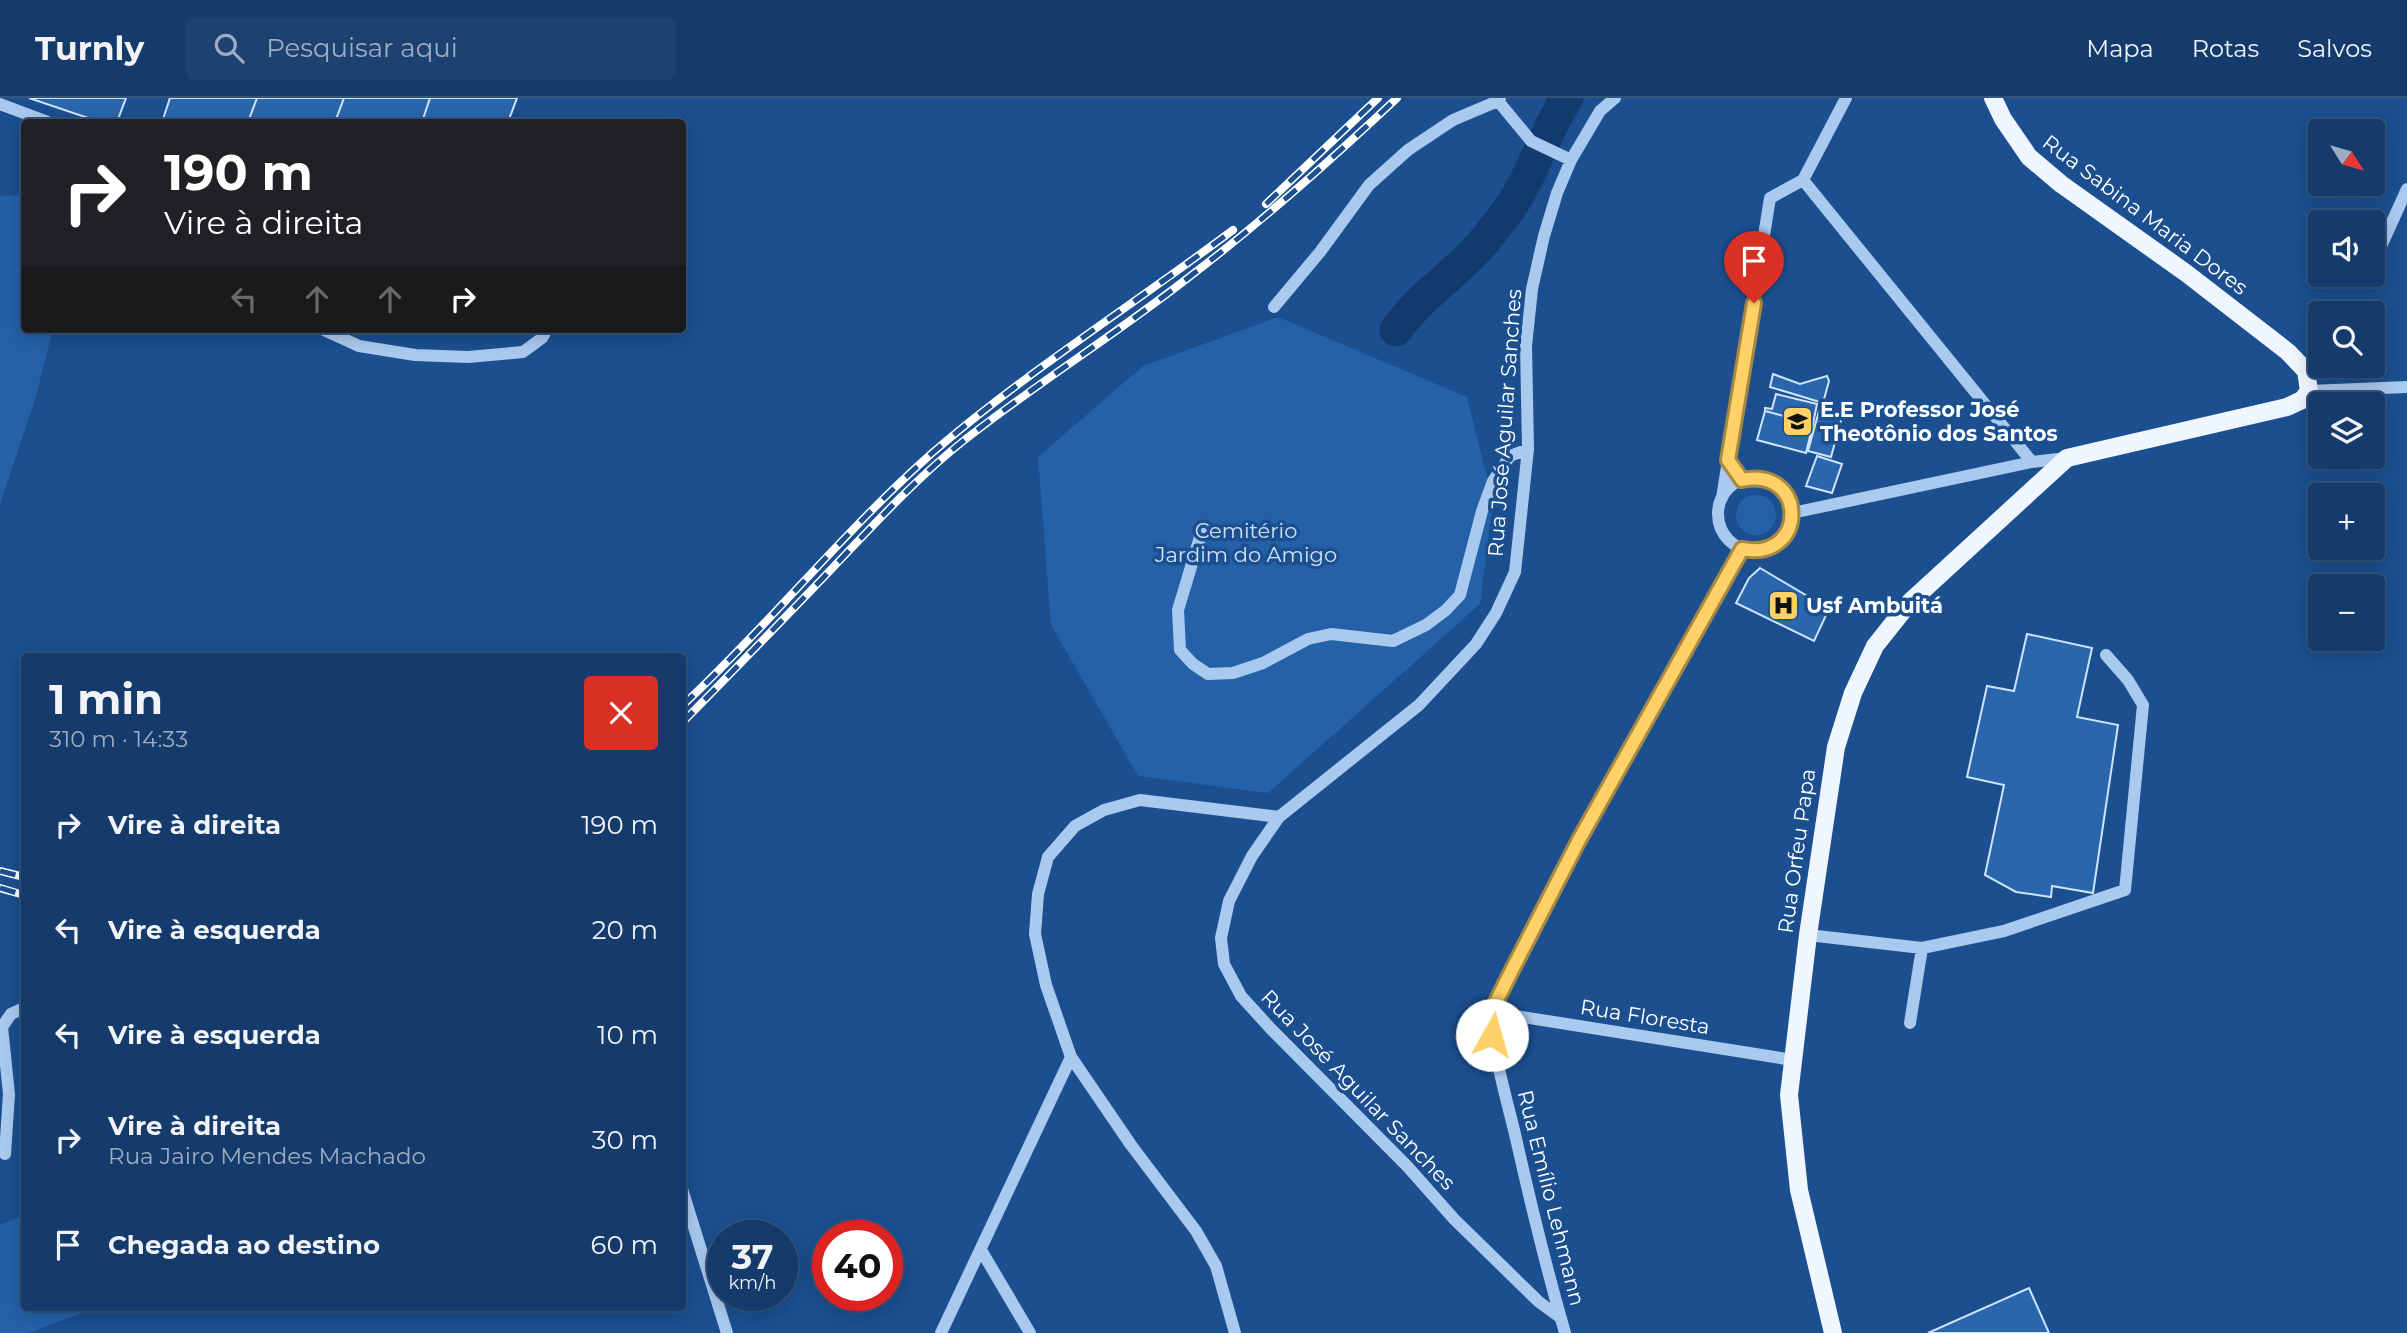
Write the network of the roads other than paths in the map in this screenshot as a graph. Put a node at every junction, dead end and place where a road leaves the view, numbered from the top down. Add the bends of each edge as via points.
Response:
1 (1615, 98) edge
2 (1846, 98) edge
3 (1993, 98) edge
4 (1499, 99) edge
5 (0, 104) edge
6 (40, 119) edge
7 (1571, 160) junction
8 (1803, 180) junction
9 (2407, 189) edge
10 (2385, 238) edge
11 (1273, 307) dead end
12 (331, 333) edge
13 (545, 333) edge
14 (2407, 387) edge
15 (2309, 391) junction
16 (1528, 449) junction
17 (2067, 458) junction
18 (1728, 460) junction
19 (2032, 462) junction
20 (1742, 480) junction
21 (1722, 498) junction
22 (1792, 513) junction
23 (1203, 527) dead end
24 (1742, 549) junction
25 (2106, 654) dead end
26 (1279, 817) junction
27 (1808, 935) junction
28 (1923, 948) junction
29 (21, 1009) edge
30 (1491, 1012) junction
31 (1910, 1023) dead end
32 (1071, 1056) junction
33 (1793, 1060) junction
34 (5, 1154) dead end
35 (686, 1202) edge
36 (981, 1250) junction
37 (1561, 1318) junction
38 (727, 1333) edge
39 (941, 1333) edge
40 (1030, 1333) edge
41 (1235, 1333) edge
42 (1565, 1333) edge
43 (1833, 1333) edge

1 - 7 street, Rua José Aguilar Sanches via 1600,111
2 - 8 street
3 - 15 main road, Rua Sabina Maria Dores via 2029,157 2288,352 2306,371
4 - 7 street via 1531,141
4 - 11 street via 1453,120 1408,150 1369,185
5 - 6 street
7 - 16 street, Rua José Aguilar Sanches via 1544,236 1532,289 1526,346
8 - 18 street via 1770,198
8 - 19 street
9 - 10 street
12 - 13 street via 359,346 468,357 523,352
14 - 15 street
15 - 17 main road via 2287,407
16 - 23 street via 1510,456 1493,481 1460,595 1426,625 1393,641 1331,634 1308,639 1233,673 1208,674 1180,650 1178,610
16 - 26 street, Rua José Aguilar Sanches via 1515,572 1476,644 1419,705
17 - 19 street
17 - 27 main road, Rua Orfeu Papa via 1910,602 1875,646 1853,693 1836,747
18 - 20 street
18 - 21 street
19 - 22 street
20 - 21 street
20 - 22 street via 1754,477 1778,485 1787,495
21 - 24 street via 1718,508 1723,533
22 - 24 street via 1789,529 1775,546
24 - 30 street via 1579,840
25 - 28 street via 2143,705 2126,890 2004,930
26 - 32 street via 1140,800 1104,810 1075,826 1048,857 1038,894 1035,934 1046,985
26 - 37 street, Rua José Aguilar Sanches via 1229,901 1221,938 1224,964 1241,996 1454,1219
27 - 28 street
27 - 33 main road, Rua Orfeu Papa
28 - 31 street
29 - 34 street via 2,1027 9,1094
30 - 33 street, Rua Floresta
30 - 37 street, Rua Emílio Lehmann via 1502,1086
32 - 36 street
32 - 41 street via 1196,1231 1216,1266
33 - 43 main road, Rua Orfeu Papa via 1789,1096 1799,1190
35 - 38 street
36 - 39 street
36 - 40 street
37 - 42 street, Rua Emílio Lehmann

